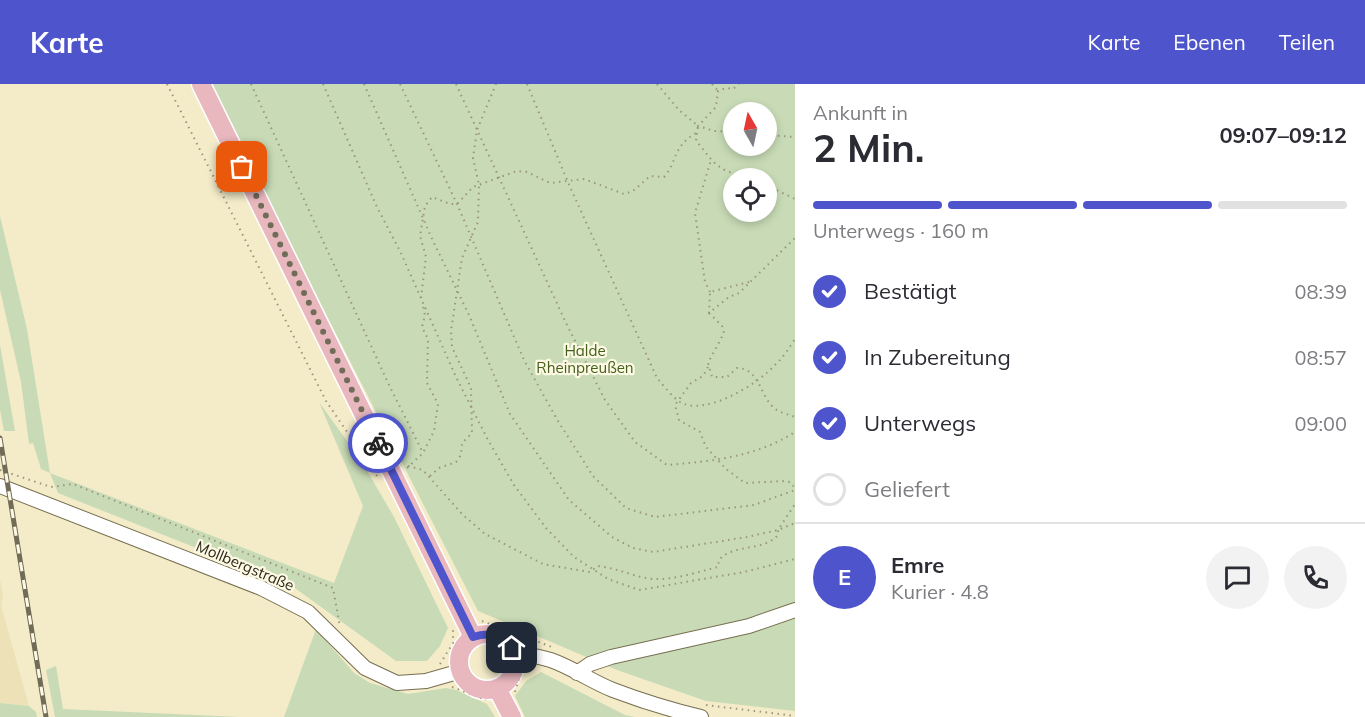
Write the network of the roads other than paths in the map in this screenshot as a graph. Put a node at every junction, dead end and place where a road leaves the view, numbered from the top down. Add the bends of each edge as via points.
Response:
1 (201, 84) edge
2 (0, 486) edge
3 (795, 610) edge
4 (464, 630) junction
5 (515, 656) junction
6 (448, 670) junction
7 (577, 673) junction
8 (497, 697) junction
9 (703, 711) edge
10 (512, 717) edge

1 - 4 main road via 394,474
2 - 6 street, Mollbergstraße via 261,588 308,612 365,668 397,683 426,681
3 - 7 street via 749,626 610,657
4 - 5 main road via 499,636
4 - 6 main road via 460,655
5 - 7 street via 544,656
5 - 8 main road via 510,678
6 - 8 main road
7 - 9 street via 611,689
8 - 10 main road

